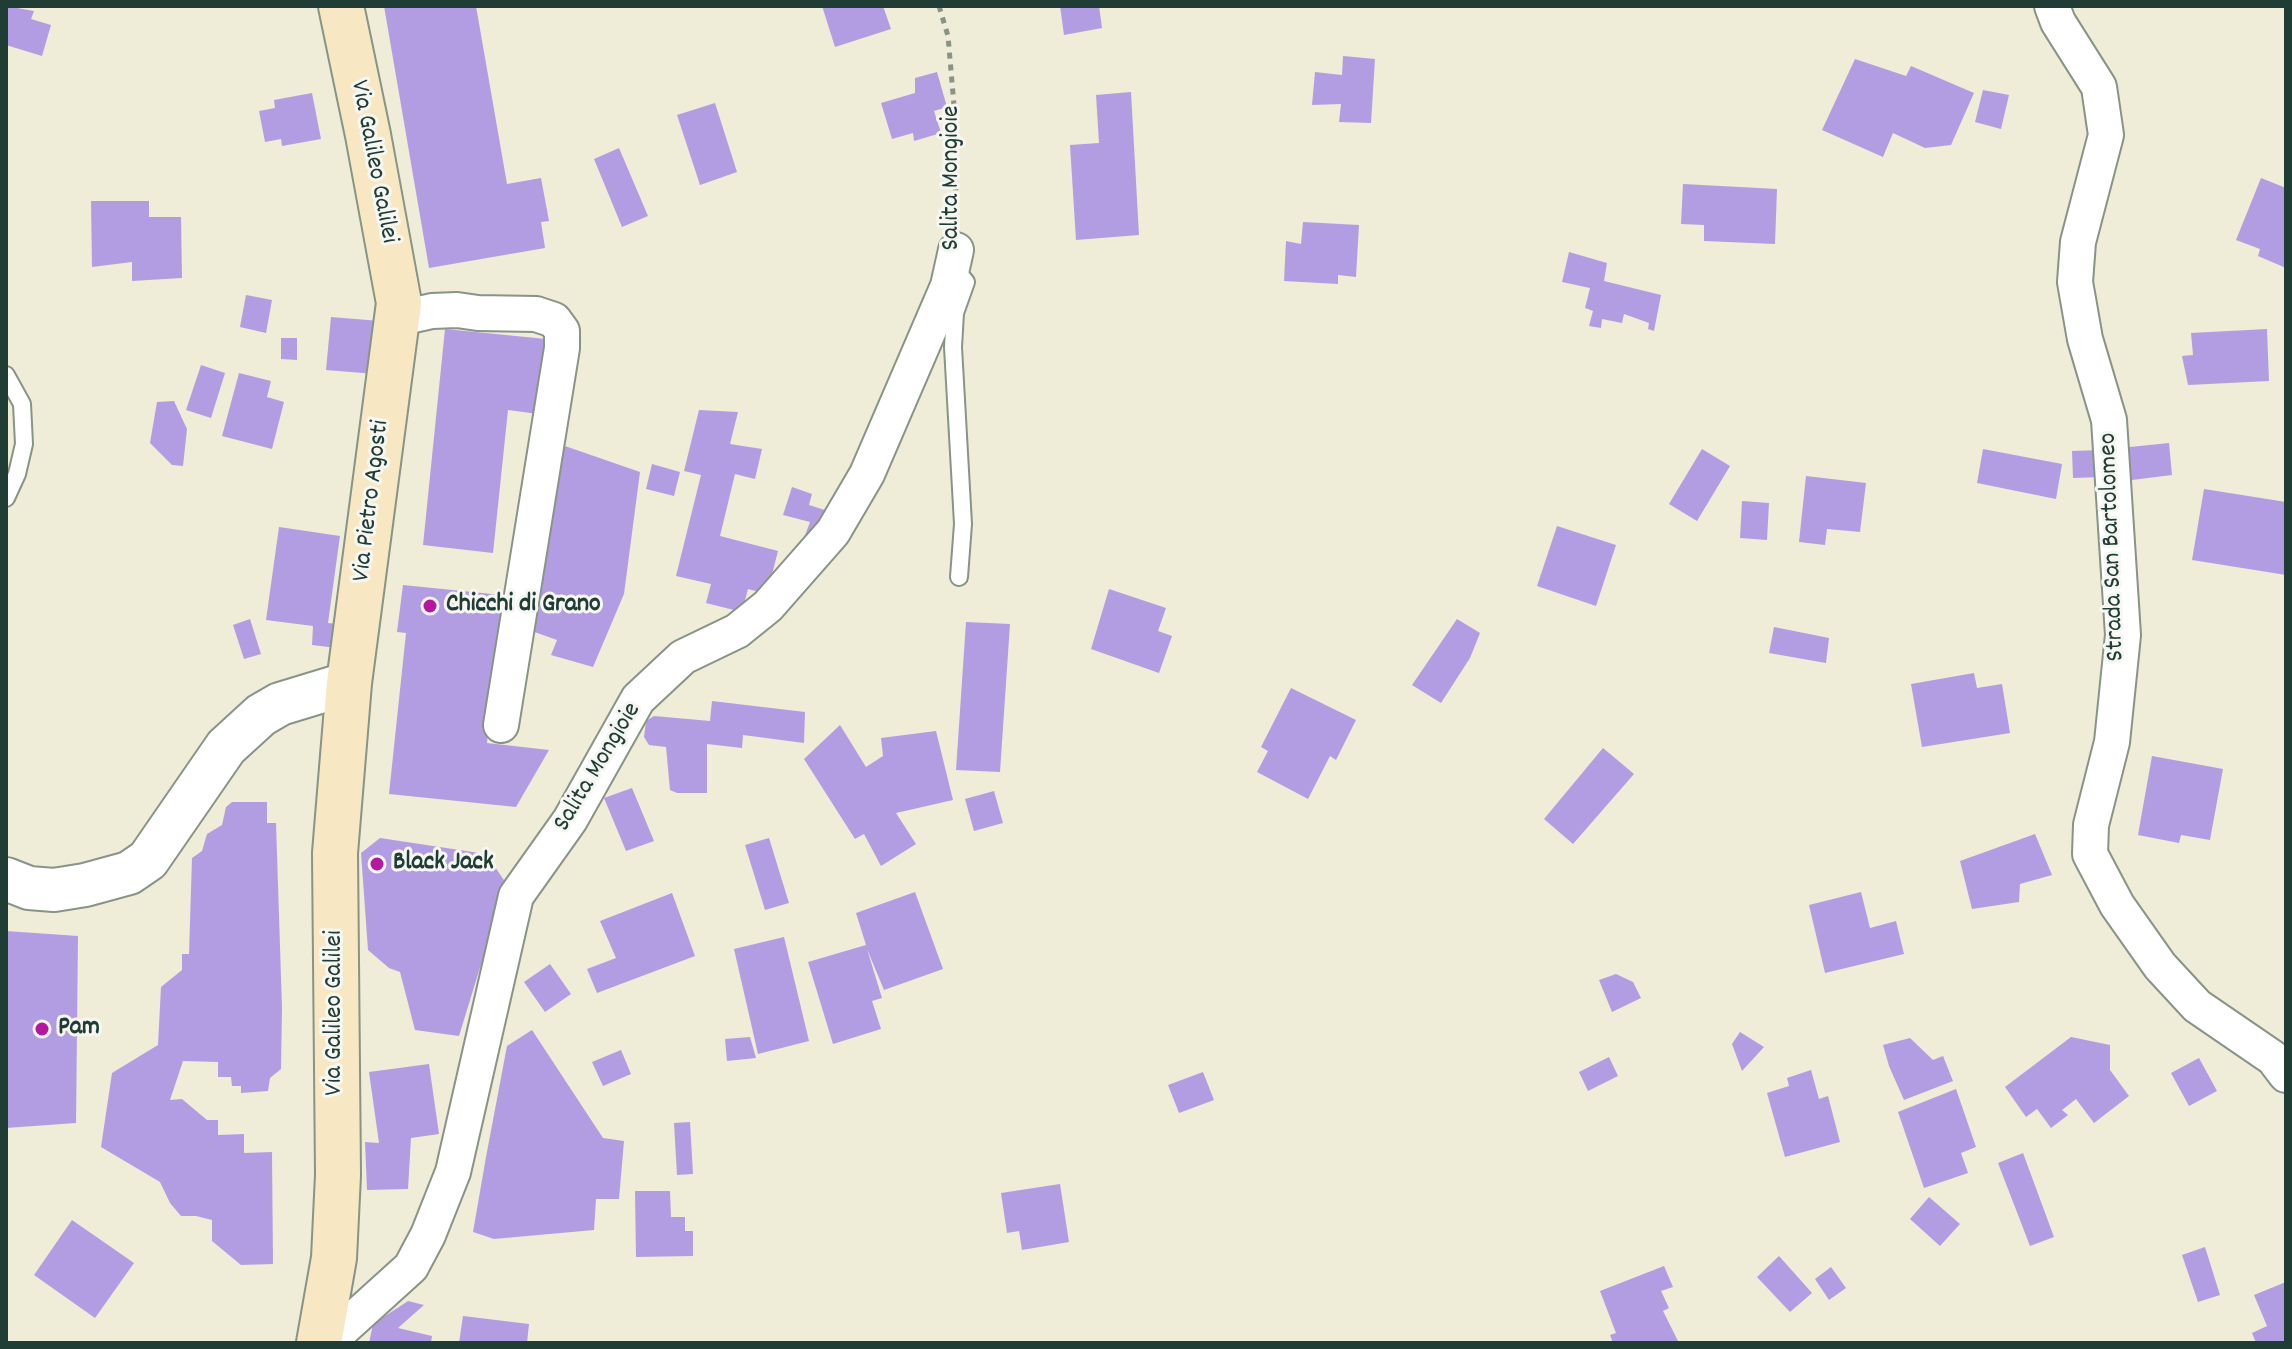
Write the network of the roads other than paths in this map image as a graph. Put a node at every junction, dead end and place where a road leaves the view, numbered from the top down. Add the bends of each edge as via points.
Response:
1 (341, 6) edge
2 (2052, 6) edge
3 (955, 258) joint
4 (396, 319) junction
5 (6, 375) edge
6 (6, 498) edge
7 (959, 577) dead end
8 (349, 683) junction
9 (501, 725) dead end
10 (6, 879) edge
11 (2286, 1075) edge
12 (319, 1343) edge
13 (327, 1343) edge

1 - 4 main road, Via Galileo Galilei via 399,303
2 - 11 street, Strada San Bartolomeo via 2099,87 2106,135 2078,242 2075,282 2109,420 2123,635 2112,742 2091,825 2090,854 2117,905 2160,966 2197,1006 2273,1058
3 - 7 lane via 966,282 955,313 953,347 963,524
3 - 13 street, Salita Mongioie via 948,286 867,474 833,532 768,606 737,631 683,657 638,699 570,820 516,896 453,1172 428,1235 411,1267
4 - 8 main road, Via Pietro Agosti
4 - 9 street via 457,310 536,314 554,320 562,331
5 - 6 lane via 22,404 24,444
8 - 10 street via 261,715 226,747 148,860 129,873 54,890
8 - 12 main road, Via Galileo Galilei via 335,853 338,1175 334,1258

